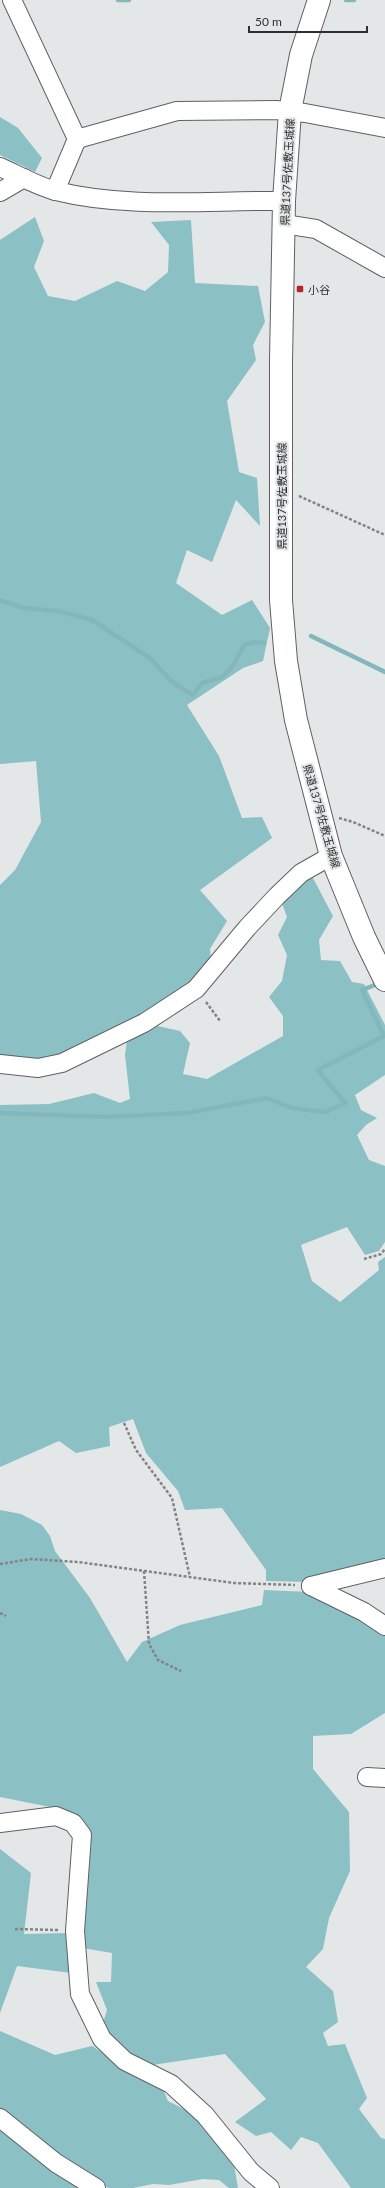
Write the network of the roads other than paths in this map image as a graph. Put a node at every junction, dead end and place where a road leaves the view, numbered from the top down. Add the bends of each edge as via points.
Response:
1 (318, 1) edge
2 (12, 2) edge
3 (290, 111) junction
4 (385, 128) edge
5 (78, 139) junction
6 (0, 167) edge
7 (24, 178) junction
8 (55, 191) junction
9 (0, 192) edge
10 (284, 201) junction
11 (284, 224) junction
12 (385, 268) edge
13 (330, 856) junction
14 (383, 976) edge
15 (0, 1064) edge
16 (385, 1568) edge
17 (385, 1626) edge
18 (367, 1777) dead end
19 (385, 1778) edge
20 (0, 1823) edge
21 (0, 2118) edge
22 (96, 2188) edge
23 (270, 2188) edge

1 - 3 main road, 県道137号佐敷玉城線 via 301,55
2 - 5 street
3 - 4 street
3 - 5 street via 178,112
3 - 10 main road, 県道137号佐敷玉城線
5 - 8 street
6 - 7 street
7 - 8 street
7 - 9 street
8 - 10 street via 92,198
10 - 11 main road, 県道137号佐敷玉城線
11 - 12 street via 316,229
11 - 13 main road, 県道137号佐敷玉城線 via 281,600 286,661 296,720
13 - 14 main road, 県道137号佐敷玉城線
13 - 15 street via 301,873 277,896 196,989 144,1023 62,1063 38,1068
16 - 17 street via 311,1586 364,1612
18 - 19 street
20 - 23 street via 56,1816 74,1823 82,1834 75,1930 80,1994 102,2039 125,2061 171,2084 205,2115 252,2172
21 - 22 street via 56,2163

